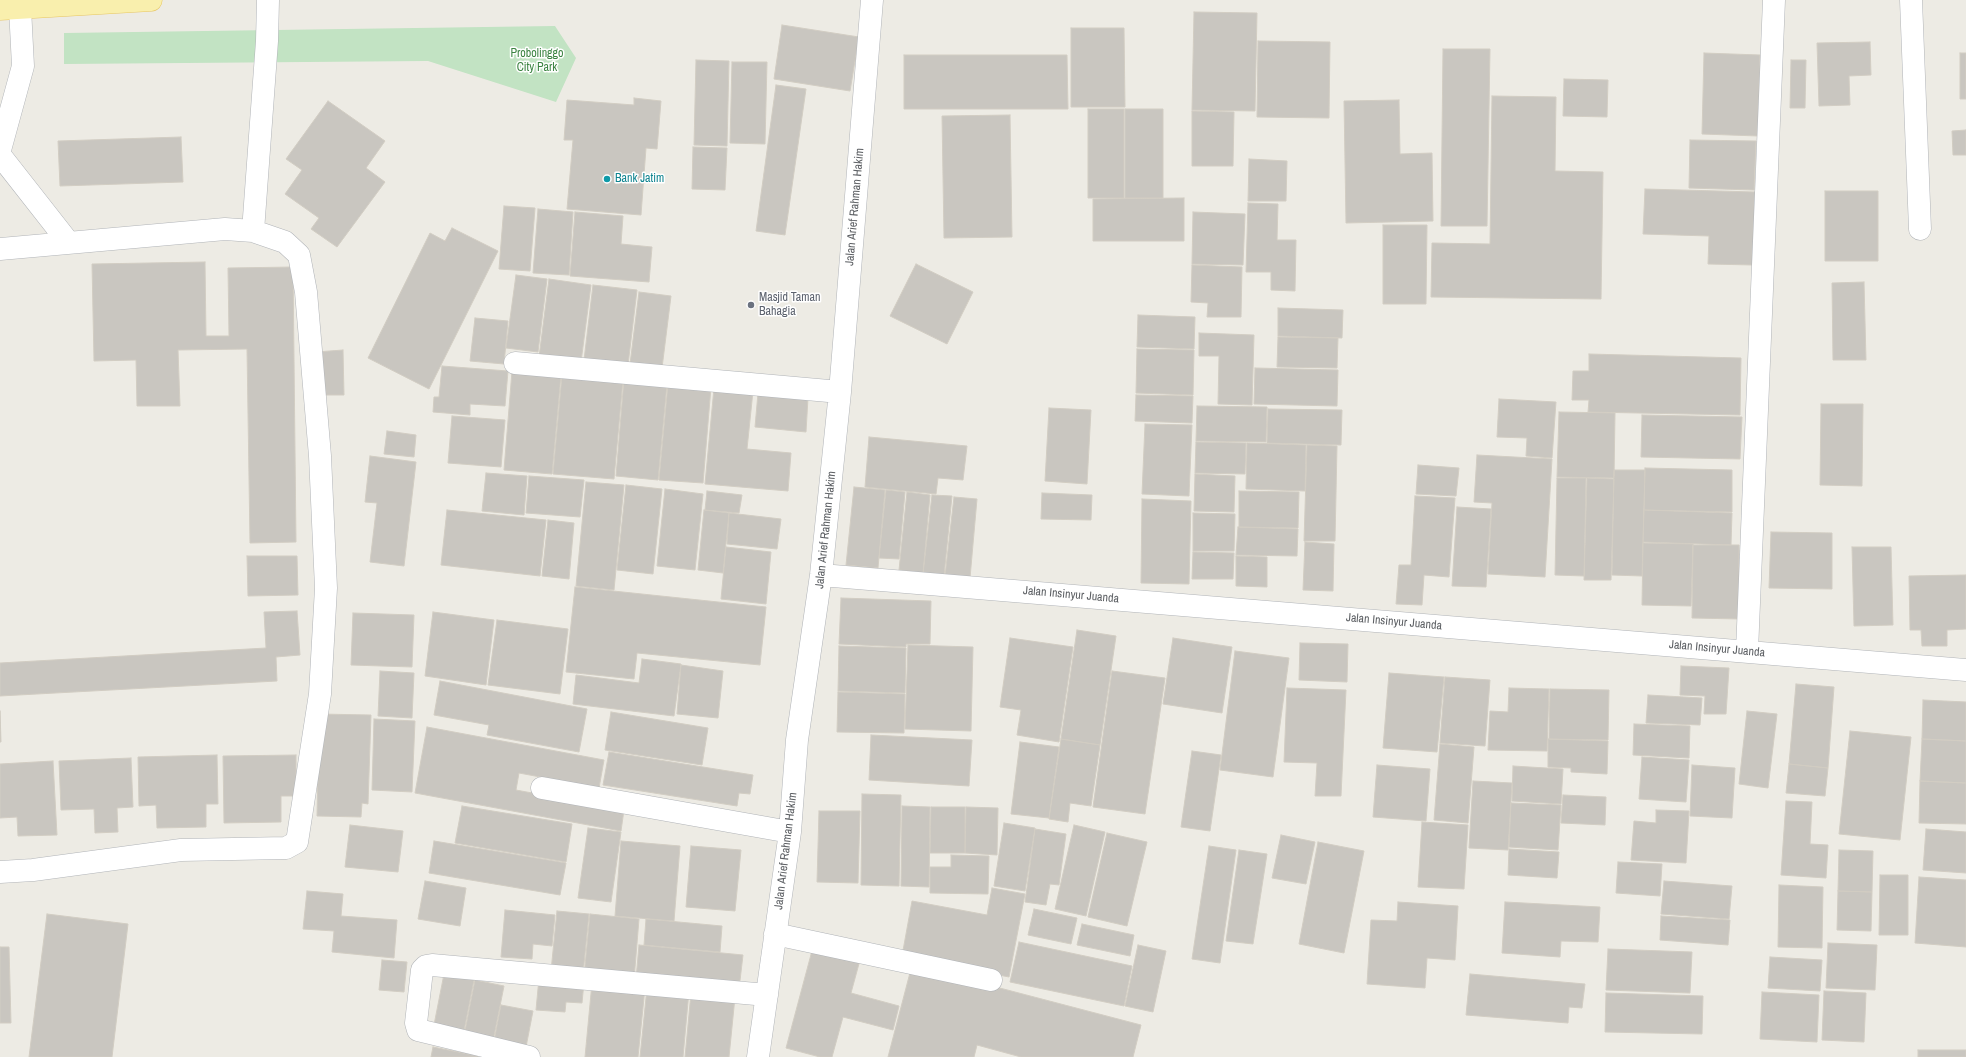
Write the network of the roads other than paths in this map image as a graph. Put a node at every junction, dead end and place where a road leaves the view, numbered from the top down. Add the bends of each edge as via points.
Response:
1 (151, 0) edge
2 (268, 0) edge
3 (872, 0) edge
4 (1774, 0) edge
5 (1911, 0) edge
6 (10, 8) edge
7 (0, 150) edge
8 (0, 155) edge
9 (1920, 229) dead end
10 (253, 231) junction
11 (69, 243) junction
12 (0, 249) edge
13 (515, 363) dead end
14 (840, 392) junction
15 (821, 575) junction
16 (1747, 651) junction
17 (1966, 670) edge
18 (542, 788) dead end
19 (790, 832) junction
20 (0, 872) edge
21 (775, 934) junction
22 (991, 980) dead end
23 (767, 995) junction
24 (764, 1056) edge
25 (529, 1057) edge

1 - 6 main road
2 - 10 street
3 - 14 street, Jalan Arief Rahman Hakim
4 - 16 street
5 - 9 street
6 - 7 street via 23,66
8 - 11 street
10 - 11 street via 225,229
10 - 20 street via 285,242 299,255 306,292 320,456 326,588 324,637 320,694 297,842 286,848 181,850
11 - 12 street
13 - 14 street
14 - 15 street, Jalan Arief Rahman Hakim
15 - 16 street, Jalan Insinyur Juanda
15 - 19 street, Jalan Arief Rahman Hakim via 797,740
16 - 17 street, Jalan Insinyur Juanda
18 - 19 street
19 - 21 street, Jalan Arief Rahman Hakim
21 - 22 street
21 - 23 street, Jalan Arief Rahman Hakim
23 - 24 street, Jalan Arief Rahman Hakim
23 - 25 street via 432,965 422,970 416,1023 418,1030

